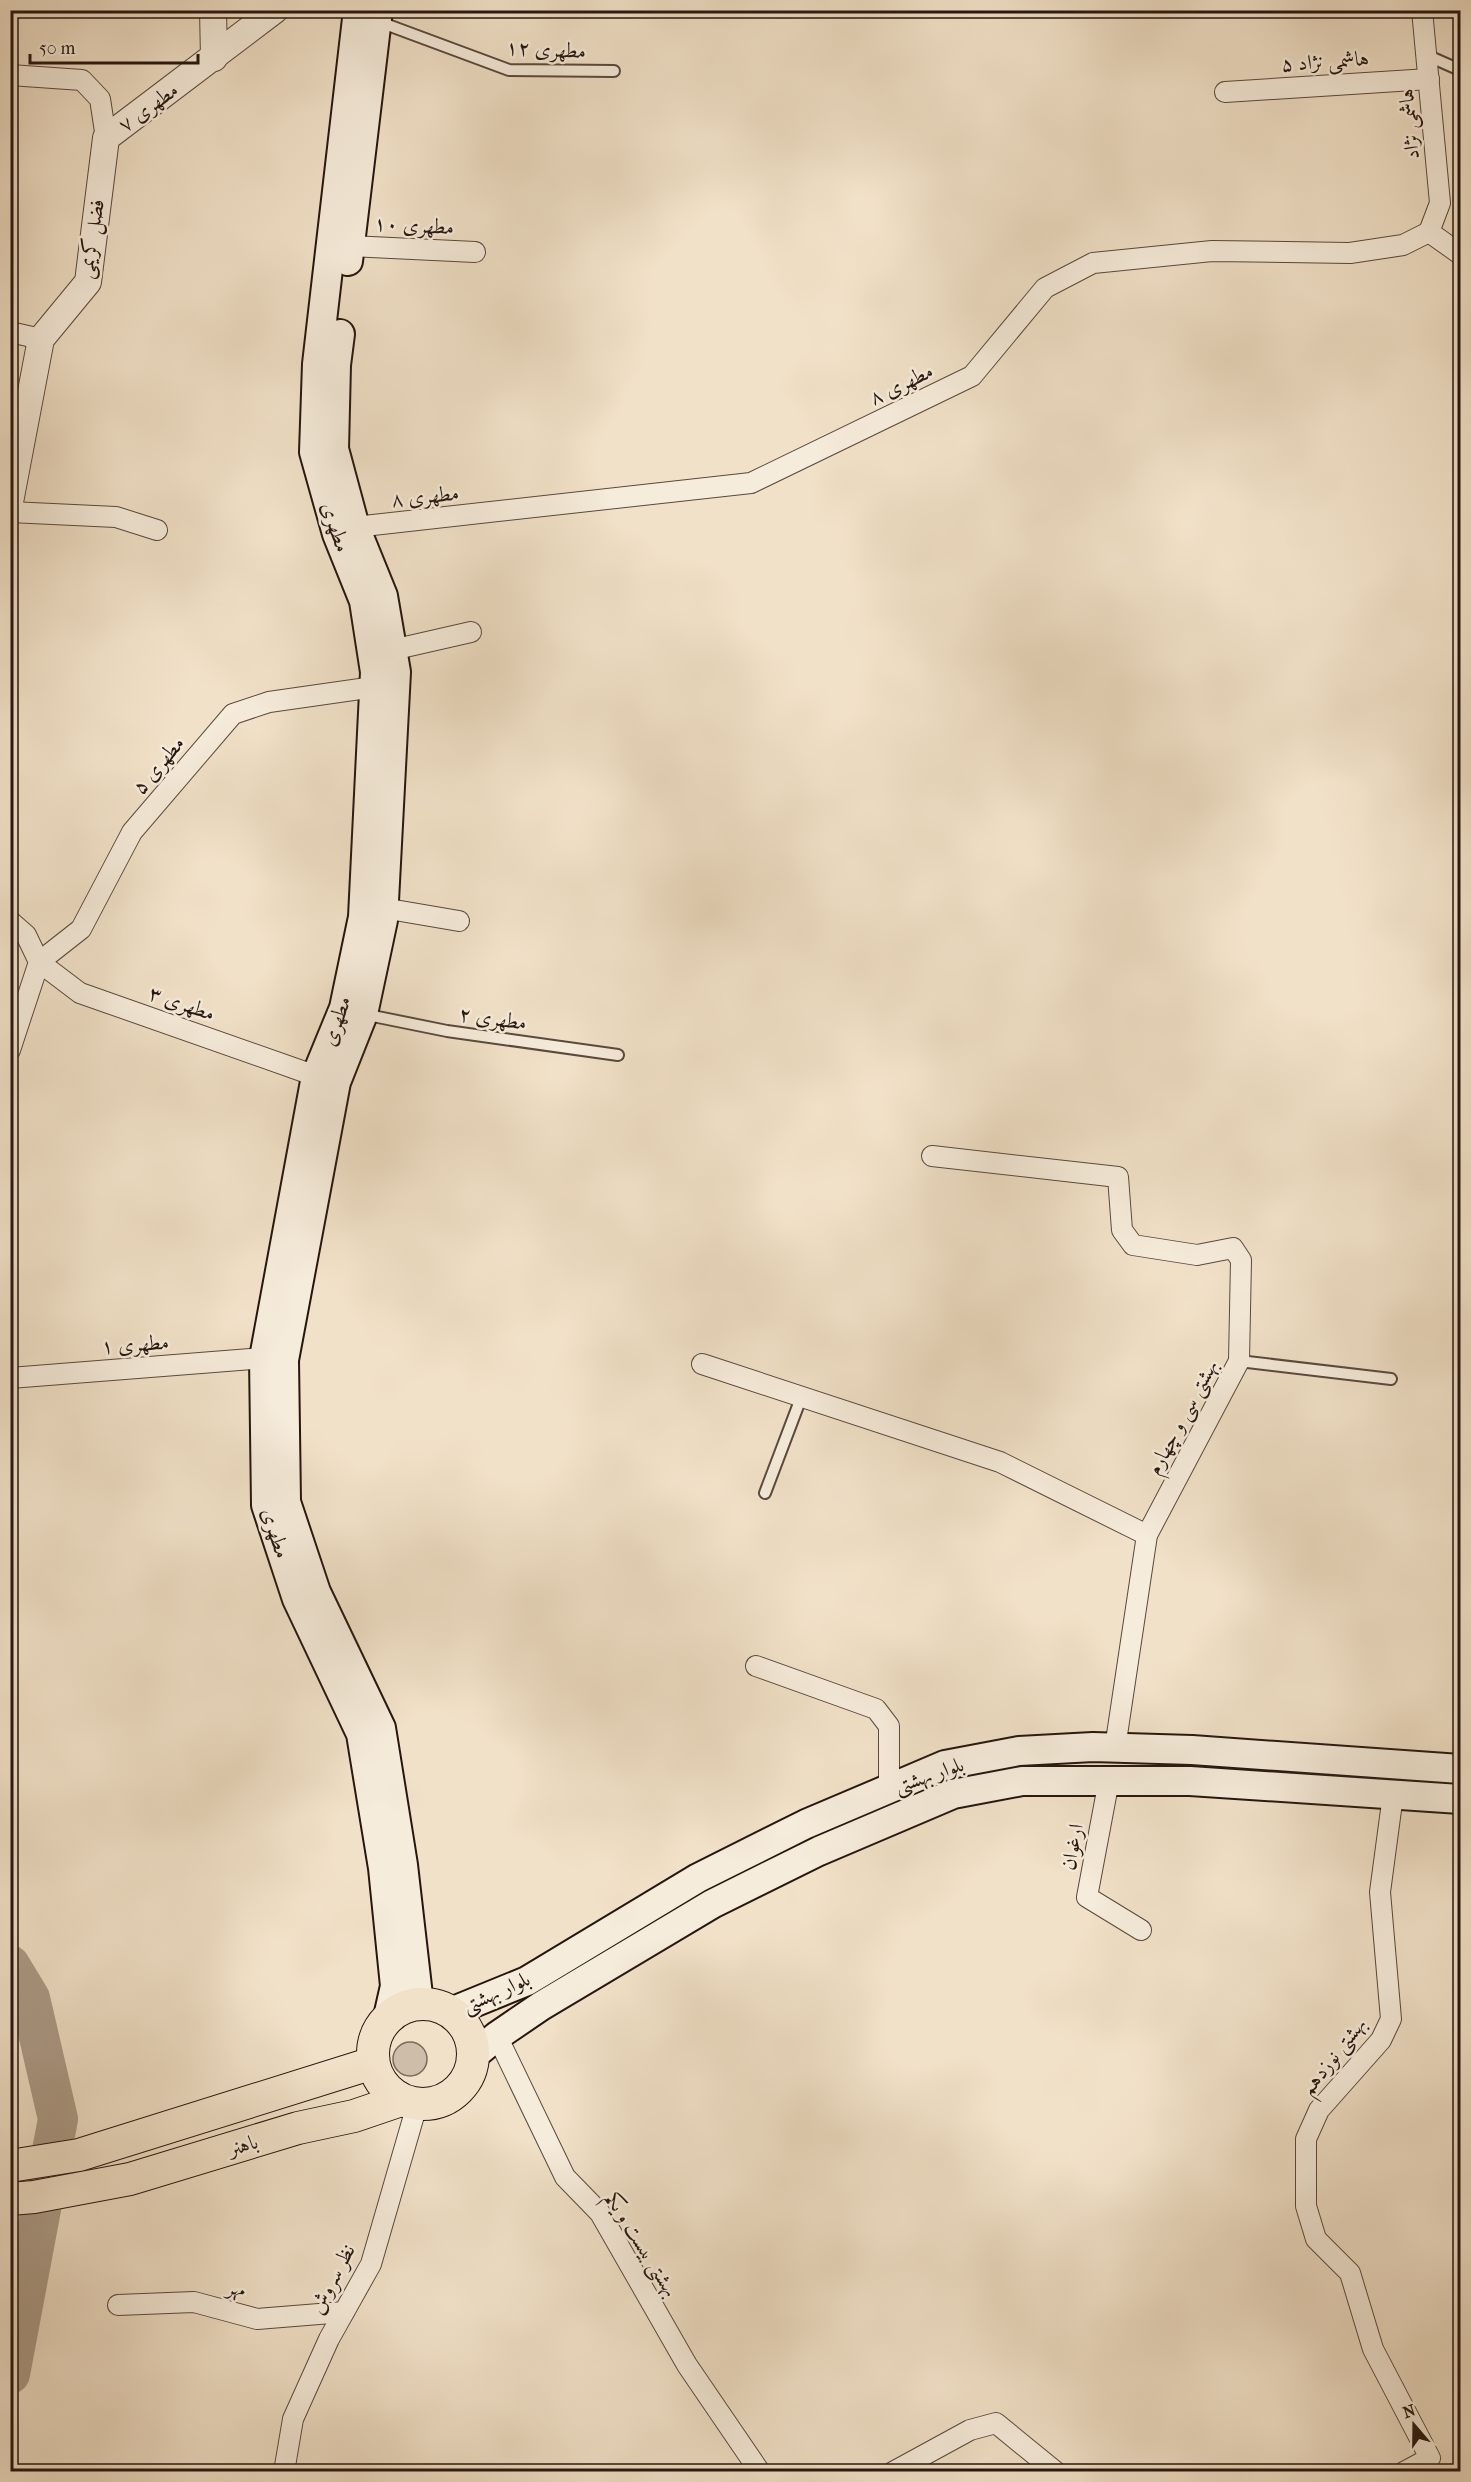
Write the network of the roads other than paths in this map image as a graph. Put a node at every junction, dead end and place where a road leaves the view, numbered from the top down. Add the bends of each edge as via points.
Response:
1 (213, 10) edge
2 (275, 10) edge
3 (1422, 10) edge
4 (371, 14) edge
5 (1426, 55) junction
6 (214, 58) junction
7 (1461, 70) edge
8 (614, 71) dead end
9 (10, 75) edge
10 (1429, 79) junction
11 (1225, 92) dead end
12 (106, 138) junction
13 (1429, 232) junction
14 (350, 246) junction
15 (475, 252) dead end
16 (1461, 254) edge
17 (10, 332) edge
18 (42, 339) junction
19 (10, 502) edge
20 (10, 512) edge
21 (356, 527) junction
22 (157, 530) dead end
23 (471, 632) dead end
24 (392, 650) junction
25 (374, 687) junction
26 (383, 908) junction
27 (10, 921) edge
28 (459, 921) dead end
29 (39, 962) junction
30 (363, 1014) junction
31 (10, 1050) edge
32 (618, 1055) dead end
33 (316, 1076) junction
34 (932, 1156) dead end
35 (264, 1359) junction
36 (1239, 1361) junction
37 (702, 1364) dead end
38 (10, 1378) edge
39 (1391, 1379) dead end
40 (801, 1398) junction
41 (765, 1493) dead end
42 (1147, 1535) junction
43 (756, 1666) dead end
44 (1114, 1748) junction
45 (1461, 1768) edge
46 (1109, 1780) junction
47 (889, 1788) junction
48 (1393, 1796) junction
49 (1461, 1799) edge
50 (1141, 1930) dead end
51 (418, 2004) junction
52 (451, 2012) junction
53 (388, 2017) junction
54 (485, 2045) junction
55 (373, 2063) junction
56 (409, 2102) junction
57 (21, 2164) edge
58 (22, 2198) edge
59 (118, 2305) dead end
60 (344, 2312) junction
61 (1434, 2465) edge
62 (284, 2472) edge
63 (760, 2472) edge
64 (893, 2472) edge
65 (1056, 2472) edge
66 (1404, 2472) edge

1 - 6 street
2 - 6 street, مطهری ۷
3 - 5 street, هاشمی نژاد
4 - 8 lane, مطهری ۱۲ via 509,70
4 - 14 main road, مطهری
4 - 25 main road, مطهری via 316,364 314,452 337,534 364,601
5 - 7 lane
5 - 10 street, هاشمی نژاد
6 - 12 street, مطهری ۷
9 - 12 street via 82,80 100,99
10 - 11 street, هاشمی نژاد ۵
10 - 13 street, هاشمی نژاد via 1440,203
12 - 18 street, فضل کریمی via 88,282
13 - 16 street
13 - 21 street, مطهری ۸ via 1403,245 1350,253 1212,251 1093,263 1045,288 972,376 751,483
14 - 15 street, مطهری ۱۰
14 - 21 main road, مطهری via 336,365 334,449
17 - 18 street
18 - 19 street, فضل کریمی
20 - 22 street via 116,517
21 - 24 main road, مطهری via 383,596
23 - 24 street
24 - 26 main road, مطهری via 396,672
25 - 29 street, مطهری ۵ via 268,702 233,714 132,832 81,929
25 - 33 main road, مطهری via 363,918 344,1008
26 - 28 street
26 - 30 main road, مطهری
27 - 29 street via 26,935
29 - 31 street
29 - 33 street, مطهری ۳ via 80,993
30 - 32 lane, مطهری ۲ via 447,1031
30 - 51 main road, مطهری via 336,1082 284,1360 286,1502 316,1592 381,1728 403,1865
33 - 35 main road, مطهری
34 - 36 street, بهشتی سی و چهارم via 1118,1177 1122,1230 1132,1245 1197,1255 1233,1248 1241,1260
35 - 38 street, مطهری ۱
35 - 53 main road, مطهری via 266,1505 297,1599 361,1734 383,1868 395,1986
36 - 39 lane
36 - 42 street, بهشتی سی و چهارم
37 - 40 street
40 - 41 lane
40 - 42 street via 1000,1462
42 - 44 street, بهشتی سی و چهارم
43 - 47 street via 876,1708 889,1726
44 - 45 main road, بلوار بهشتی
44 - 47 main road, بلوار بهشتی via 1019,1751 945,1766
46 - 48 main road, بلوار بهشتی via 1190,1781
46 - 50 street, ارغوان via 1087,1897
46 - 54 main road, بلوار بهشتی via 1022,1781 953,1794 886,1821 712,1904 541,2006
47 - 52 main road, بلوار بهشتی via 698,1878 527,1980
48 - 49 main road, بلوار بهشتی
48 - 61 street, بهشتی نوزدهم via 1380,1892 1391,2019 1381,2040 1319,2110 1306,2139 1306,2206 1316,2239 1350,2273 1373,2349
51 - 52 main road via 436,2005
51 - 53 main road
52 - 54 main road via 464,2023 471,2038
53 - 55 main road via 378,2030
54 - 56 main road via 462,2087 449,2098 433,2104
54 - 63 street, بهشتی بیست و یکم via 566,2177 600,2213 687,2365
55 - 56 main road via 382,2084
55 - 57 main road, باهنر via 79,2155
56 - 58 main road, باهنر via 298,2128 130,2179
56 - 60 street, نظر سروش via 371,2264
59 - 60 street, مهر via 194,2301 257,2319
60 - 62 street, نظر سروش via 293,2419
61 - 66 street, بهشتی نوزدهم
64 - 65 street via 970,2430 996,2423

